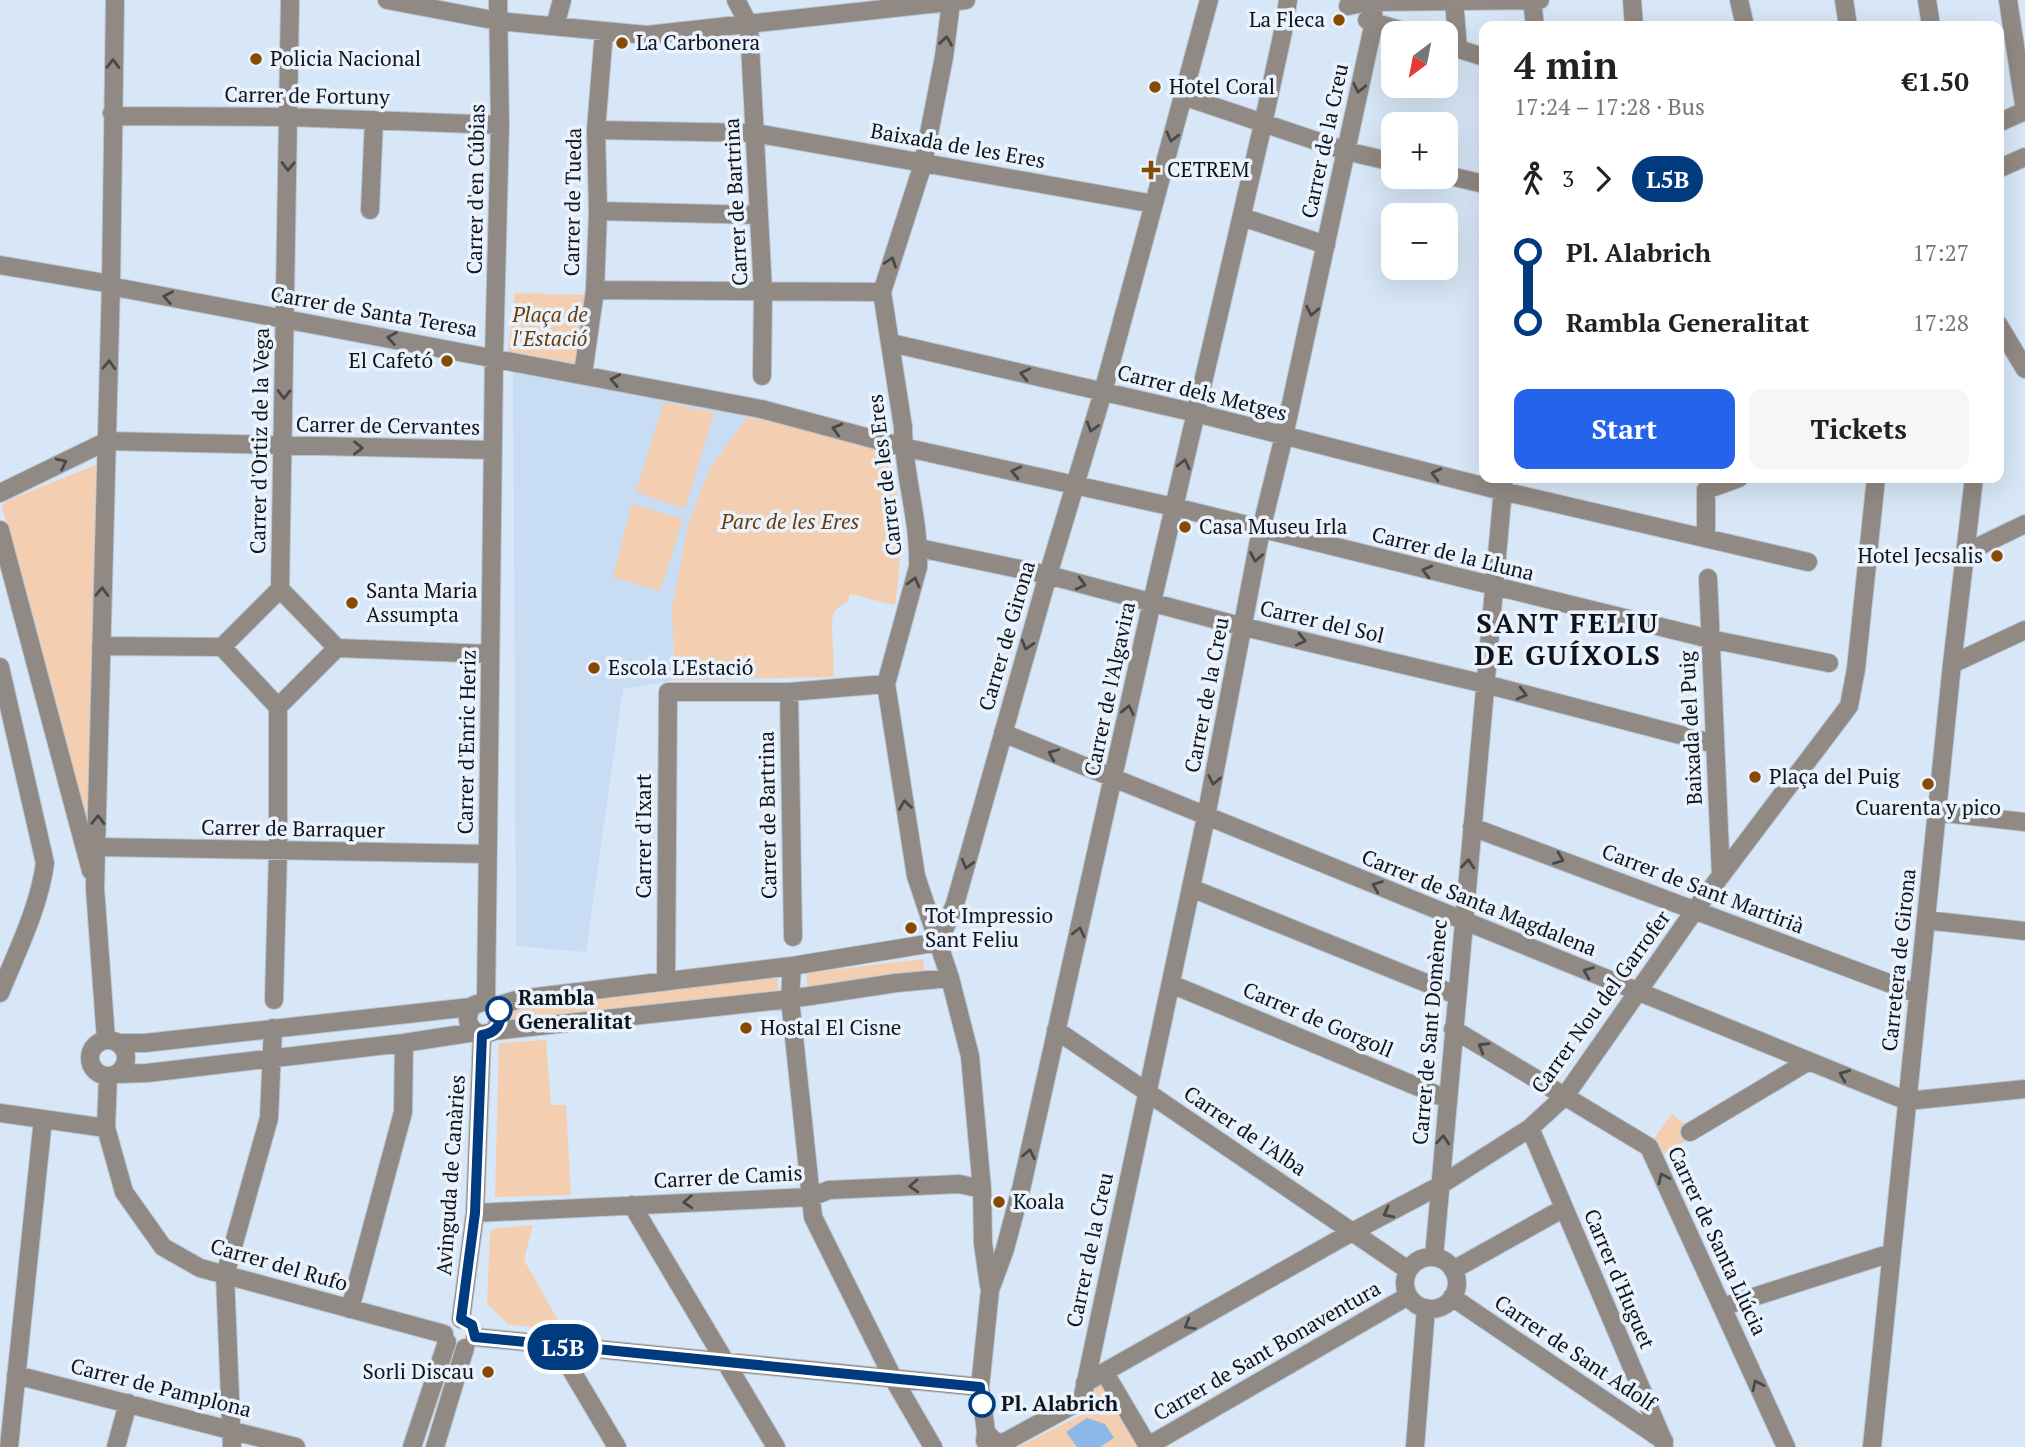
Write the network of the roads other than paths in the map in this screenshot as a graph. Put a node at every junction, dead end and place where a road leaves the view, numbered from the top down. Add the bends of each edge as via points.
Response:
1 (115, 0) edge
2 (290, 0) edge
3 (387, 0) edge
4 (498, 0) edge
5 (562, 0) edge
6 (736, 0) edge
7 (1209, 0) edge
8 (1288, 0) edge
9 (1532, 0) edge
10 (1540, 0) edge
11 (1632, 0) edge
12 (1739, 0) edge
13 (1844, 0) edge
14 (1927, 0) edge
15 (2008, 0) edge
16 (959, 1) edge
17 (1454, 1) edge
18 (1348, 6) dead end
19 (1370, 9) edge
20 (1390, 21) edge
21 (1453, 21) edge
22 (1534, 21) edge
23 (1634, 21) edge
24 (1744, 21) edge
25 (1847, 21) edge
26 (1930, 21) edge
27 (498, 22) junction
28 (749, 25) junction
29 (555, 26) junction
30 (604, 31) junction
31 (1458, 49) edge
32 (1479, 55) edge
33 (1183, 96) junction
34 (2025, 111) edge
35 (112, 113) junction
36 (289, 117) junction
37 (374, 120) junction
38 (2004, 120) edge
39 (1263, 124) junction
40 (500, 125) junction
41 (596, 130) junction
42 (755, 133) junction
43 (1346, 151) junction
44 (2025, 157) edge
45 (1381, 159) edge
46 (922, 164) junction
47 (2004, 166) edge
48 (1458, 178) edge
49 (1479, 183) edge
50 (1154, 204) junction
51 (370, 210) dead end
52 (598, 211) junction
53 (759, 215) junction
54 (1242, 217) junction
55 (1326, 244) junction
56 (0, 265) edge
57 (111, 284) junction
58 (595, 290) junction
59 (764, 292) junction
60 (882, 292) junction
61 (284, 318) junction
62 (2004, 334) edge
63 (891, 343) junction
64 (494, 357) junction
65 (2025, 369) edge
66 (583, 374) junction
67 (762, 376) dead end
68 (1103, 392) junction
69 (1196, 413) junction
70 (1284, 436) junction
71 (107, 442) junction
72 (283, 447) junction
73 (903, 447) junction
74 (493, 450) junction
75 (1479, 479) edge
76 (1726, 483) edge
77 (1875, 483) edge
78 (1973, 483) edge
79 (1503, 484) edge
80 (1074, 485) junction
81 (0, 492) edge
82 (1174, 507) junction
83 (2025, 524) edge
84 (0, 530) edge
85 (1261, 530) junction
86 (1706, 537) junction
87 (919, 548) junction
88 (1965, 553) junction
89 (1808, 562) dead end
90 (1048, 575) junction
91 (1708, 578) dead end
92 (1494, 587) junction
93 (280, 590) junction
94 (1152, 602) junction
95 (1244, 627) junction
96 (2025, 630) edge
97 (1710, 639) junction
98 (101, 646) junction
99 (222, 647) junction
100 (337, 648) junction
101 (490, 654) junction
102 (1829, 663) dead end
103 (1952, 664) junction
104 (0, 667) edge
105 (886, 684) junction
106 (1485, 684) junction
107 (789, 692) junction
108 (278, 707) junction
109 (1003, 733) junction
110 (1715, 744) junction
111 (1113, 779) junction
112 (1936, 812) junction
113 (1206, 817) junction
114 (2025, 822) edge
115 (1472, 827) junction
116 (97, 847) junction
117 (278, 852) junction
118 (488, 855) junction
119 (1721, 876) junction
120 (95, 888) junction
121 (1191, 888) junction
122 (1695, 910) junction
123 (1926, 920) junction
124 (1463, 921) junction
125 (2025, 931) edge
126 (793, 937) dead end
127 (939, 942) junction
128 (792, 966) junction
129 (950, 978) junction
130 (666, 980) junction
131 (1171, 984) junction
132 (1638, 992) junction
133 (0, 993) edge
134 (1918, 994) junction
135 (1456, 995) junction
136 (790, 999) junction
137 (274, 1000) dead end
138 (484, 1005) junction
139 (273, 1028) junction
140 (1453, 1029) junction
141 (1056, 1030) junction
142 (484, 1033) junction
143 (112, 1041) junction
144 (404, 1043) junction
145 (272, 1058) junction
146 (1809, 1061) junction
147 (112, 1074) junction
148 (2025, 1089) edge
149 (1147, 1092) junction
150 (1565, 1096) junction
151 (1447, 1099) junction
152 (1907, 1101) junction
153 (0, 1113) edge
154 (43, 1119) junction
155 (106, 1128) junction
156 (1530, 1128) junction
157 (1690, 1132) dead end
158 (1439, 1186) junction
159 (982, 1189) junction
160 (811, 1197) junction
161 (632, 1205) junction
162 (1564, 1208) junction
163 (475, 1213) junction
164 (1352, 1232) junction
165 (1891, 1253) junction
166 (1434, 1257) junction
167 (1408, 1270) junction
168 (1453, 1270) junction
169 (225, 1275) junction
170 (990, 1290) junction
171 (1408, 1296) junction
172 (1452, 1297) junction
173 (1722, 1307) junction
174 (1426, 1308) junction
175 (350, 1309) junction
176 (461, 1319) junction
177 (445, 1338) junction
178 (470, 1343) junction
179 (557, 1346) junction
180 (877, 1346) junction
181 (726, 1363) junction
182 (1105, 1373) junction
183 (860, 1374) junction
184 (16, 1375) junction
185 (894, 1380) junction
186 (980, 1387) junction
187 (1084, 1392) junction
188 (128, 1403) junction
189 (232, 1438) edge
190 (985, 1439) edge
191 (1667, 1445) edge
192 (1148, 1446) edge
193 (9, 1447) edge
194 (116, 1447) edge
195 (296, 1447) edge
196 (412, 1447) edge
197 (435, 1447) edge
198 (617, 1447) edge
199 (776, 1447) edge
200 (933, 1447) edge
201 (1415, 1447) edge
202 (1786, 1447) edge
203 (1872, 1447) edge

35 -> 1 street
2 - 36 street, Carrer d'Ortiz de la Vega
3 - 27 street
4 - 27 street, Carrer d'en Cúbias
5 - 29 street
6 - 28 street
7 - 33 street, Carrer de Girona
8 - 39 street, Carrer de l'Algavira
9 - 10 street
9 - 17 street
9 - 22 street
11 - 23 street
12 - 24 street
13 - 25 street
14 - 26 street
15 - 34 street
16 - 28 street
46 -> 16 street, Carrer de les Eres
17 - 19 street
17 - 21 street
18 - 19 street
19 - 20 street
19 -> 43 street, Carrer de la Creu
27 - 29 street
27 - 40 street, Carrer d'en Cúbias
28 - 30 street via 647,35
28 - 42 street, Carrer de Bartrina
29 - 30 street
30 - 41 street, Carrer de Tueda
31 - 32 street
33 - 39 street
33 -> 50 street, Carrer de Girona
34 - 38 street
35 - 36 street, Carrer de Fortuny
35 - 57 street
36 - 37 street, Carrer de Fortuny
36 -> 61 street, Carrer d'Ortiz de la Vega
37 - 40 street, Carrer de Fortuny
37 - 51 street
39 - 43 street
39 - 54 street, Carrer de l'Algavira
40 - 64 street, Carrer d'en Cúbias
41 - 42 street, Baixada de les Eres
41 - 52 street, Carrer de Tueda
42 - 46 street, Baixada de les Eres
42 - 53 street, Carrer de Bartrina
43 - 45 street
43 - 55 street, Carrer de la Creu
44 - 47 street
46 - 50 street, Baixada de les Eres
60 -> 46 street, Carrer de les Eres
48 - 49 street
50 - 68 street, Carrer de Girona
52 - 53 street
52 - 58 street, Carrer de Tueda
53 - 59 street, Carrer de Bartrina
54 - 55 street
54 - 69 street, Carrer de l'Algavira
55 -> 70 street, Carrer de la Creu
56 - 57 street, Carrer de Santa Teresa
61 -> 57 street, Carrer de Santa Teresa
71 -> 57 street
58 - 59 street
58 - 66 street, Carrer de Tueda
59 - 60 street
59 - 67 street, Carrer de Bartrina
60 - 63 street, Carrer de les Eres
64 -> 61 street, Carrer de Santa Teresa
61 -> 72 street, Carrer d'Ortiz de la Vega
62 - 65 street
68 -> 63 street, Carrer dels Metges
63 - 73 street, Carrer de les Eres
64 - 66 street, Carrer de Santa Teresa
64 - 74 street, Carrer d'Enric Heriz
73 -> 66 street, Carrer de Santa Teresa via 761,409
68 - 69 street, Carrer dels Metges
68 -> 80 street, Carrer de Girona
69 - 70 street, Carrer dels Metges
82 -> 69 street, Carrer de l'Algavira
75 -> 70 street, Carrer dels Metges
70 - 85 street, Carrer de la Creu
71 - 72 street, Carrer de Cervantes
81 -> 71 street, Carrer de Cervantes
98 -> 71 street
72 -> 74 street, Carrer de Cervantes
72 - 93 street, Carrer d'Ortiz de la Vega
80 -> 73 street, Carrer de la Lluna
73 - 87 street, Carrer de les Eres
74 - 101 street, Carrer d'Enric Heriz
76 - 86 street via 1706,491
77 - 119 street, Carrer Nou del Garrofer via 1849,706
78 - 88 street, Carretera de Girona
79 - 86 street, Carrer dels Metges
79 - 92 street, Carrer de Sant Domènec
80 - 82 street, Carrer de la Lluna
80 - 90 street, Carrer de Girona
82 - 85 street, Carrer de la Lluna
82 - 94 street, Carrer de l'Algavira
83 - 88 street
84 - 120 street
92 -> 85 street, Carrer de la Lluna
85 -> 95 street, Carrer de la Creu
86 - 89 street, Carrer dels Metges
87 - 90 street, Carrer del Sol
105 -> 87 street, Carrer de les Eres via 918,567
88 - 103 street, Carretera de Girona
90 -> 94 street, Carrer del Sol
90 -> 109 street, Carrer de Girona
91 - 97 street, Baixada del Puig
92 - 97 street, Carrer de la Lluna
92 - 106 street, Carrer de Sant Domènec
93 - 99 street
93 - 100 street
94 - 95 street, Carrer del Sol
111 -> 94 street, Carrer de l'Algavira
95 -> 106 street, Carrer del Sol
95 -> 113 street, Carrer de la Creu
96 - 103 street
97 - 102 street, Carrer de la Lluna
97 - 110 street, Baixada del Puig
98 - 99 street
116 -> 98 street
99 - 108 street
100 - 101 street
100 - 108 street
101 - 118 street, Carrer d'Enric Heriz
103 - 112 street, Carretera de Girona
104 - 133 street via 45,863 42,885
105 - 107 street
127 -> 105 street, Carrer de les Eres via 916,876
106 -> 110 street, Carrer del Sol
106 - 115 street, Carrer de Sant Domènec
107 - 126 street, Carrer de Bartrina
107 - 130 street, Carrer d'Ixart via 668,692
108 - 117 street
111 -> 109 street, Carrer de Santa Magdalena
109 -> 127 street, Carrer de Girona via 955,904
110 - 119 street, Baixada del Puig
111 - 113 street, Carrer de Santa Magdalena
141 -> 111 street, Carrer de l'Algavira
112 - 114 street
112 - 123 street, Carretera de Girona
113 - 121 street, Carrer de la Creu
124 -> 113 street, Carrer de Santa Magdalena
115 -> 122 street, Carrer de Sant Martirià
124 -> 115 street, Carrer de Sant Domènec
116 - 117 street, Carrer de Barraquer
116 - 120 street
117 - 118 street, Carrer de Barraquer
117 - 137 street
118 - 138 street, Carrer d'Enric Heriz
119 - 122 street, Carrer Nou del Garrofer
120 - 143 street
121 - 131 street, Carrer de la Creu
121 - 135 street
122 - 132 street, Carrer Nou del Garrofer
122 - 134 street, Carrer de Sant Martirià
123 - 125 street
123 - 134 street, Carretera de Girona
132 -> 124 street, Carrer de Santa Magdalena
124 - 135 street, Carrer de Sant Domènec
127 - 128 street
127 - 129 street
128 - 130 street
128 - 136 street
129 - 136 street
129 - 159 street via 970,1056
130 - 138 street
131 - 149 street, Carrer de la Creu
131 - 151 street, Carrer de Gorgoll
132 - 146 street, Carrer de Santa Magdalena
132 - 150 street, Carrer Nou del Garrofer
134 - 152 street, Carretera de Girona
135 - 140 street, Carrer de Sant Domènec
136 - 142 street
136 - 160 street
138 - 139 street
138 - 142 street via 500,1019
138 - 142 street via 467,1021
139 - 143 street via 145,1043
139 - 145 street
150 -> 140 street, Carrer de Santa Llúcia
140 - 151 street, Carrer de Sant Domènec
141 - 149 street, Carrer de l'Alba
170 -> 141 street, Carrer de l'Algavira via 1022,1185
142 - 144 street
142 - 163 street, Avinguda de Canàries
143 - 147 street via 124,1049 126,1059
143 - 147 street via 96,1045 90,1055 94,1069
144 - 145 street
144 - 175 street via 403,1112
145 - 147 street
145 - 169 street via 270,1118
152 -> 146 street, Carrer de Santa Magdalena
146 - 157 street
147 - 155 street, Carrer del Rufo
148 - 152 street, Carrer de Santa Magdalena
149 - 164 street, Carrer de l'Alba
149 - 187 street, Carrer de la Creu
150 - 156 street, Carrer Nou del Garrofer
173 -> 150 street, Carrer de Santa Llúcia via 1649,1147
158 -> 151 street, Carrer de Sant Domènec
152 - 165 street, Carretera de Girona
153 - 154 street
154 - 155 street
154 - 184 street
155 - 169 street, Carrer del Rufo via 124,1192 163,1247 200,1268
156 - 158 street, Carrer Nou del Garrofer
156 - 162 street, Carrer d'Huguet
158 -> 164 street, Carrer Nou del Garrofer
158 - 166 street, Carrer de Sant Domènec
159 -> 160 street, Carrer de Camis via 959,1184 829,1190
159 - 170 street
160 -> 161 street, Carrer de Camis
160 - 180 street via 813,1217
161 - 163 street, Carrer de Camis
161 - 181 street
162 - 168 street
162 - 191 street, Carrer d'Huguet
163 - 176 street, Avinguda de Canàries
164 - 167 street, Carrer de l'Alba
164 -> 182 street, Carrer Nou del Garrofer
165 - 173 street
165 - 203 street, Carretera de Girona
166 - 167 street via 1419,1259
166 - 168 street
167 - 171 street via 1404,1283
168 - 172 street via 1457,1284
169 - 175 street, Carrer del Rufo
169 - 189 street
170 - 186 street, Carrer de l'Algavira
171 - 174 street
171 - 192 street, Carrer de Sant Bonaventura
172 - 174 street via 1441,1307
172 - 191 street, Carrer de Sant Adolf
202 -> 173 street, Carrer de Santa Llúcia
174 - 201 street
175 - 177 street, Carrer del Rufo
176 - 177 street via 448,1324
176 - 178 street via 472,1325
177 - 178 street via 455,1349
177 - 196 street
178 - 179 street
178 - 197 street
179 - 181 street
179 - 198 street
180 - 183 street
180 - 185 street
181 - 183 street
181 - 199 street
182 - 187 street, Carrer Nou del Garrofer
182 - 192 street
183 - 185 street
184 - 188 street, Carrer de Pamplona
184 - 193 street
185 - 186 street
185 - 200 street
186 - 190 street, Carrer de l'Algavira
187 - 190 street, Carrer Nou del Garrofer via 1006,1443
188 - 189 street, Carrer de Pamplona
188 - 194 street
189 - 195 street, Carrer de Pamplona

